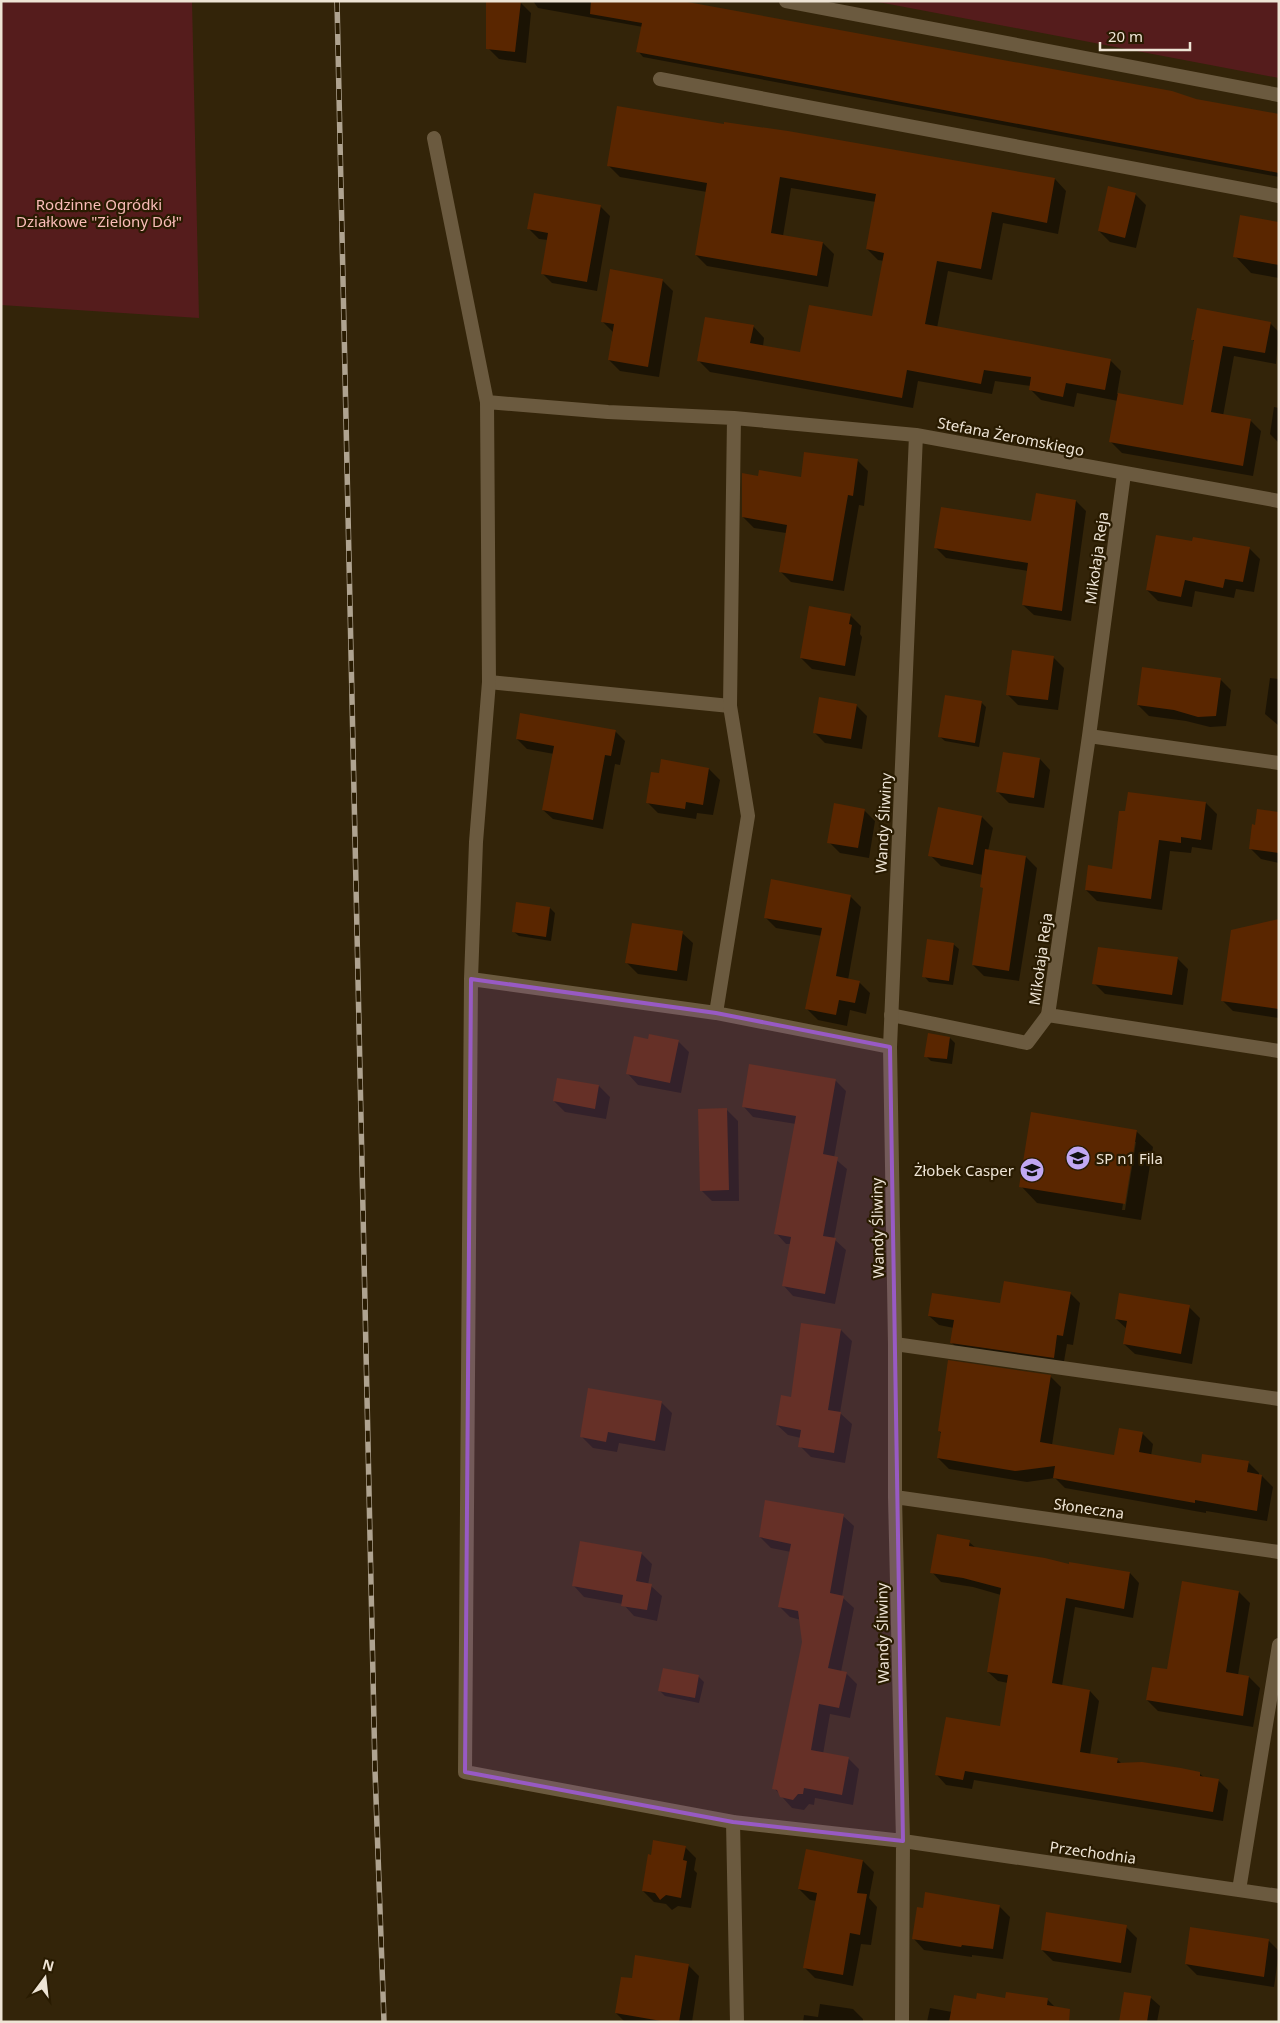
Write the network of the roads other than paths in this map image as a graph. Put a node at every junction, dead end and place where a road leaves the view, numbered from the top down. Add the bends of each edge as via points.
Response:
1 (786, 1) edge
2 (660, 79) dead end
3 (1279, 95) edge
4 (434, 138) dead end
5 (1279, 196) edge
6 (487, 402) junction
7 (734, 418) junction
8 (916, 435) junction
9 (1124, 474) junction
10 (1279, 501) edge
11 (489, 682) junction
12 (730, 706) junction
13 (1089, 736) junction
14 (1279, 763) edge
15 (472, 979) junction
16 (716, 1013) junction
17 (891, 1015) junction
18 (1048, 1015) junction
19 (890, 1047) junction
20 (1279, 1051) edge
21 (895, 1344) junction
22 (1279, 1399) edge
23 (895, 1497) junction
24 (1279, 1552) edge
25 (1279, 1645) edge
26 (733, 1822) junction
27 (902, 1841) junction
28 (1239, 1890) junction
29 (1279, 1896) edge
30 (737, 2022) edge
31 (902, 2022) edge

1 - 3 street
2 - 5 street
4 - 6 street
6 - 7 street, Stefana Żeromskiego
6 - 11 street
7 - 8 street, Stefana Żeromskiego
7 - 12 street
8 - 9 street, Stefana Żeromskiego
8 - 17 street, Wandy Śliwiny
9 - 10 street, Stefana Żeromskiego
9 - 13 street, Mikołaja Reja
11 - 12 street
11 - 15 street via 476,842
12 - 16 street via 748,816
13 - 14 street
13 - 18 street, Mikołaja Reja
15 - 16 street
15 - 26 street, Przechodnia via 465,1772
16 - 19 street
17 - 18 street via 1028,1043
17 - 19 street, Wandy Śliwiny
18 - 20 street, Mikołaja Reja
19 - 21 street, Wandy Śliwiny
21 - 22 street
21 - 23 street, Wandy Śliwiny
23 - 24 street, Słoneczna
23 - 27 street, Wandy Śliwiny
25 - 28 street
26 - 27 street, Przechodnia
26 - 30 street
27 - 28 street, Przechodnia
27 - 31 street, Wandy Śliwiny
28 - 29 street, Przechodnia

